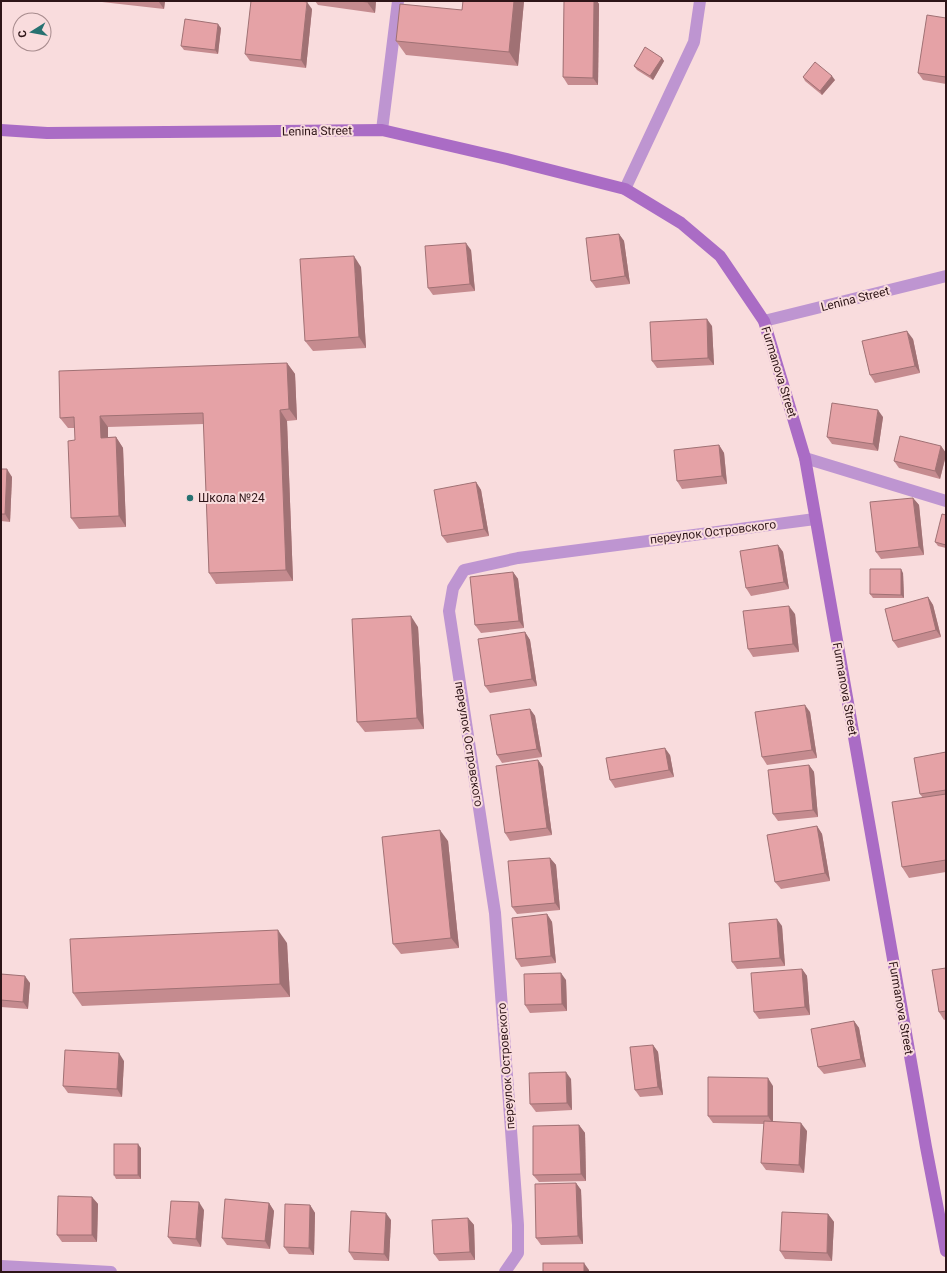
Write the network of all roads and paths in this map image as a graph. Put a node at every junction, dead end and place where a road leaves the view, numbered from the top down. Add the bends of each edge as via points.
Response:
1 (398, 1) edge
2 (700, 1) edge
3 (1, 130) edge
4 (382, 130) junction
5 (625, 188) junction
6 (946, 276) edge
7 (764, 321) junction
8 (805, 458) junction
9 (946, 501) edge
10 (815, 519) junction
11 (946, 1251) edge
12 (1, 1266) edge
13 (111, 1272) edge
14 (505, 1272) edge

1 - 4 street
2 - 5 street via 694,42
3 - 4 main road, Lenina Street via 47,133
4 - 5 main road, Lenina Street
5 - 7 main road, Furmanova Street via 680,223 720,256
6 - 7 street, Lenina Street
7 - 8 main road, Furmanova Street
8 - 9 street
8 - 10 main road, Furmanova Street
10 - 11 main road, Furmanova Street
10 - 14 street, переулок Островского via 518,558 464,570 453,588 449,611 495,913 518,1224 518,1252
12 - 13 street

